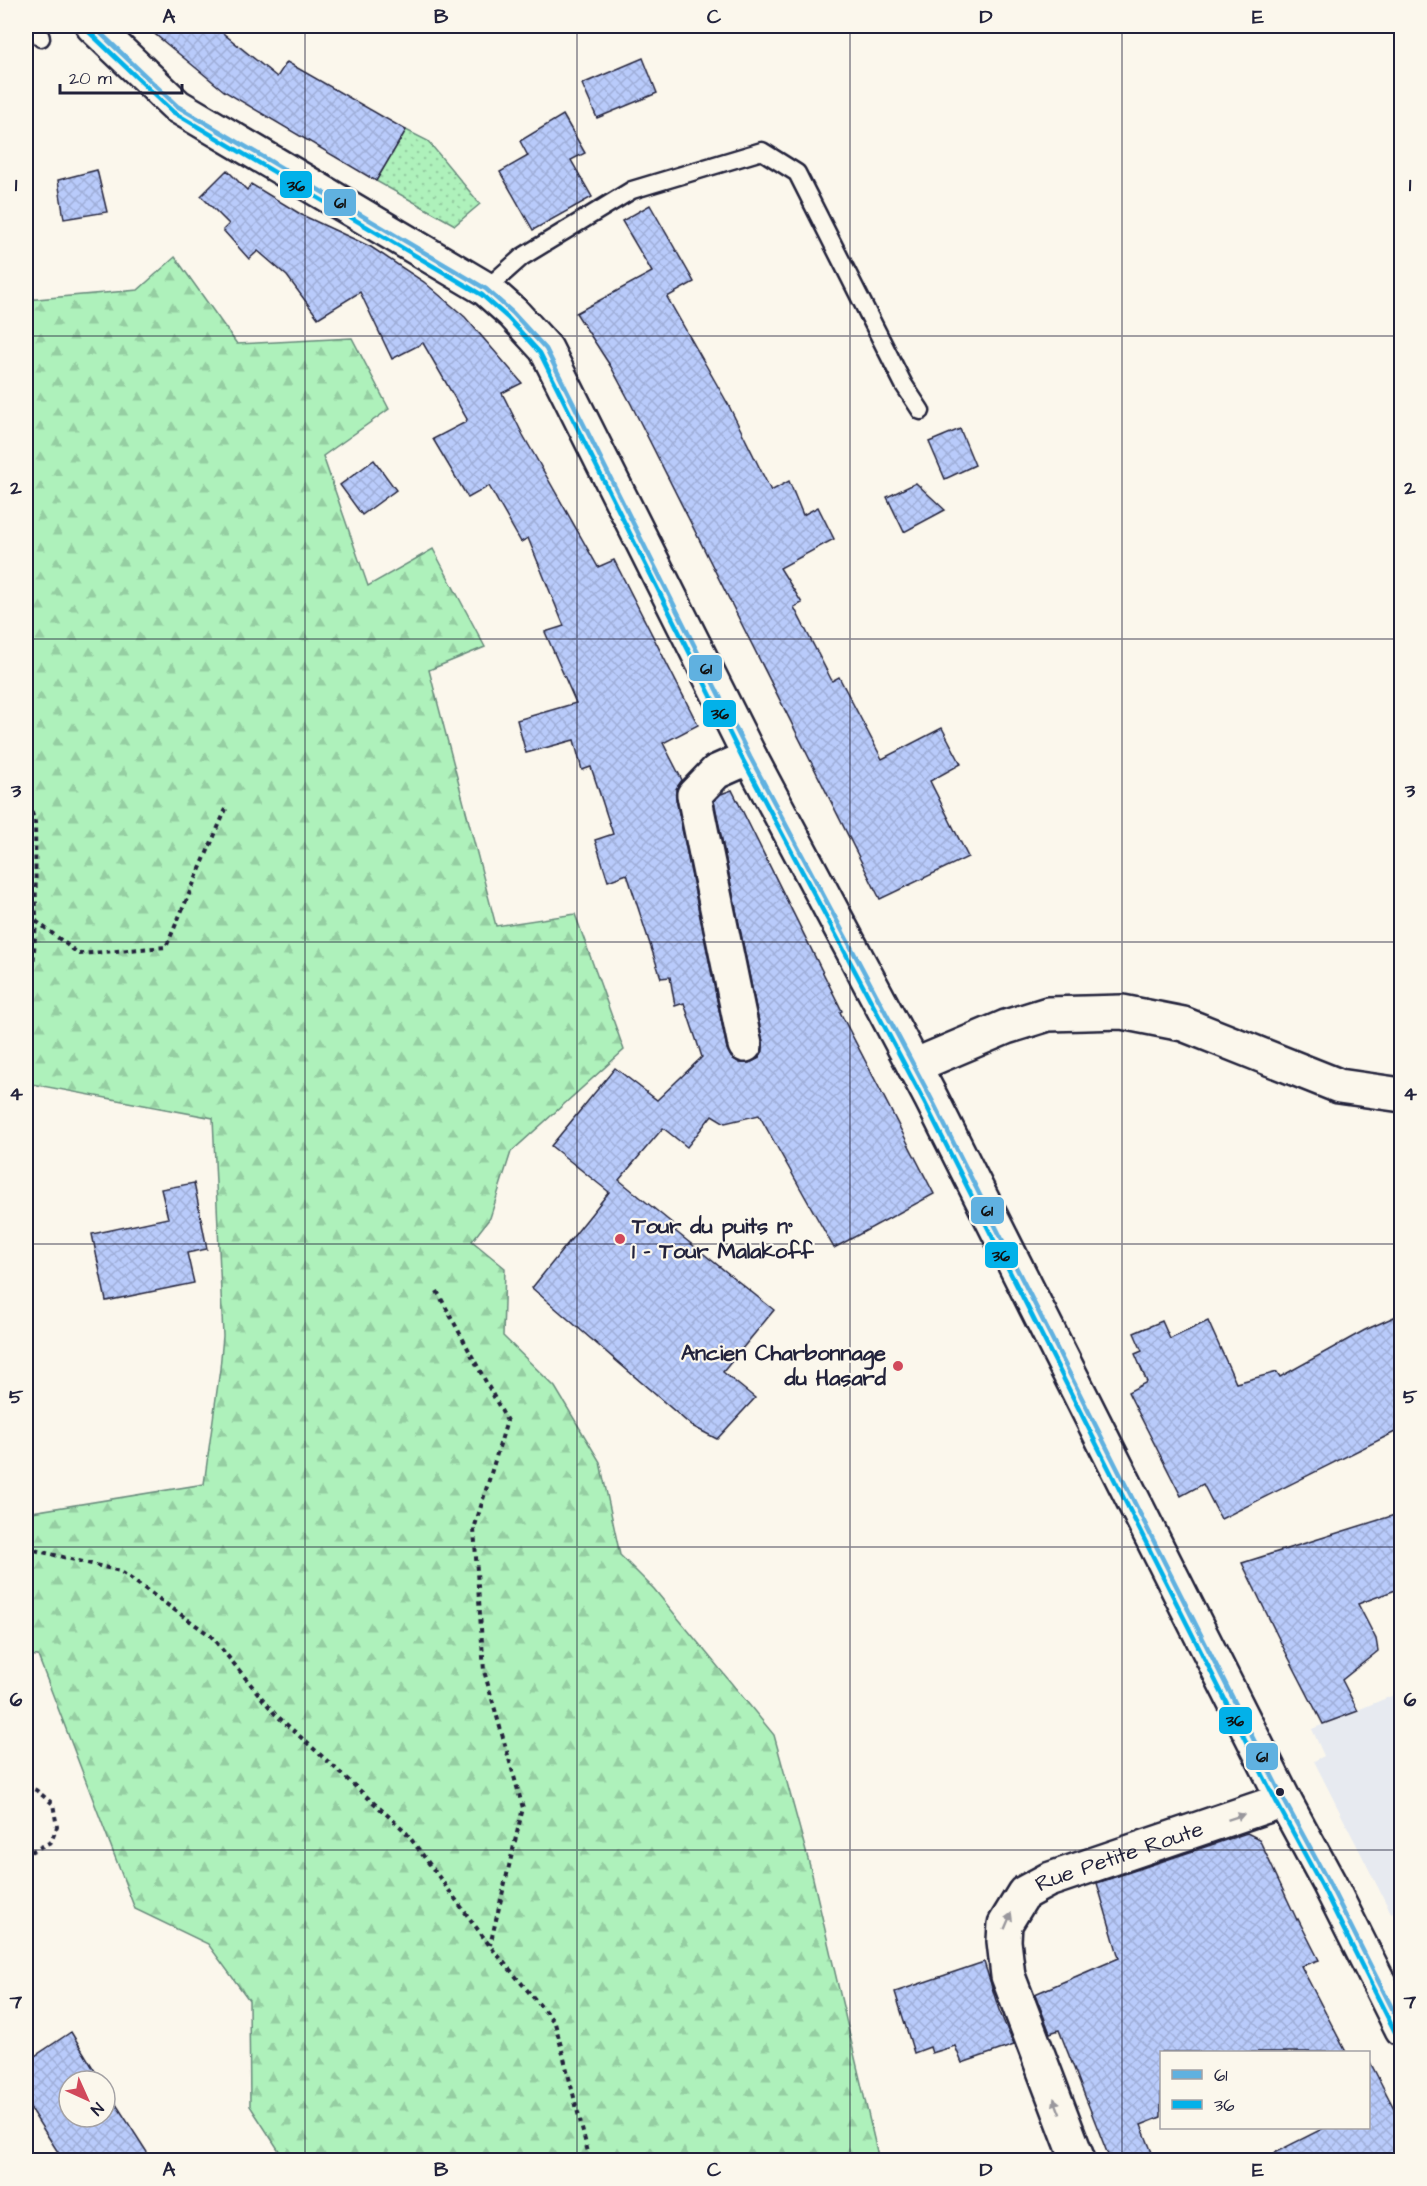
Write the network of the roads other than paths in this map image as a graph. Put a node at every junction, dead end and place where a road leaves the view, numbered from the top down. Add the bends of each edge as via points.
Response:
1 (93, 26) edge
2 (486, 289) junction
3 (921, 411) dead end
4 (750, 757) junction
5 (745, 1045) dead end
6 (914, 1066) junction
7 (1401, 1095) edge
8 (1284, 1800) junction
9 (1401, 2029) edge
10 (1078, 2160) edge

1 - 2 street via 177,106
2 - 3 lane via 522,257 632,190 762,152 797,173 904,385
2 - 4 street via 546,349
4 - 5 street via 716,772 694,795
4 - 6 street
6 - 7 street via 1006,1027 1048,1014 1122,1012 1183,1024 1339,1086
6 - 8 street
8 - 9 street
10 -> 8 street, Rue Petite Route via 1008,1976 1005,1924 1024,1893 1048,1880

